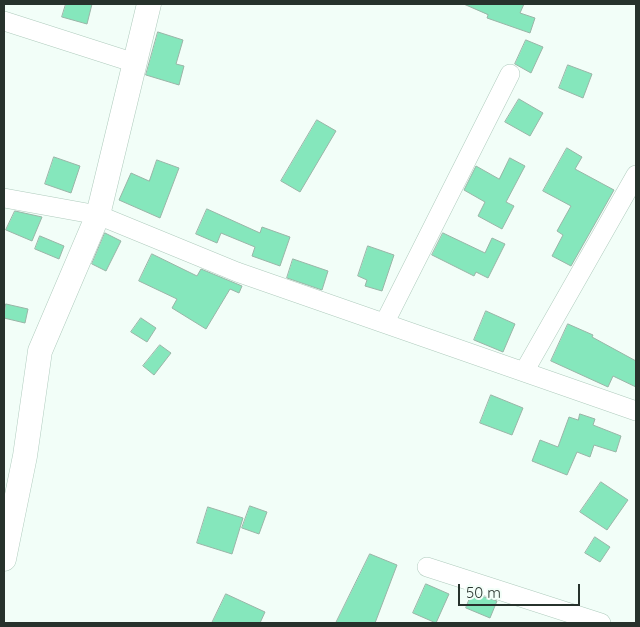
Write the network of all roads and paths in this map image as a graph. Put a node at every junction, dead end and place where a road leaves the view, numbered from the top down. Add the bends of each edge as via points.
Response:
1 (149, 4) edge
2 (4, 21) edge
3 (135, 63) junction
4 (510, 74) dead end
5 (636, 175) edge
6 (4, 198) edge
7 (98, 216) junction
8 (386, 322) junction
9 (525, 370) junction
10 (636, 411) edge
11 (8, 514) edge
12 (4, 558) edge
13 (427, 567) dead end
14 (601, 623) edge

1 - 3 street
2 - 3 street
3 - 7 street
4 - 8 street
5 - 9 street
6 - 7 street
7 - 8 street via 237,272
7 - 11 street via 40,351 25,456
8 - 9 street
9 - 10 street
11 - 12 street
13 - 14 street

